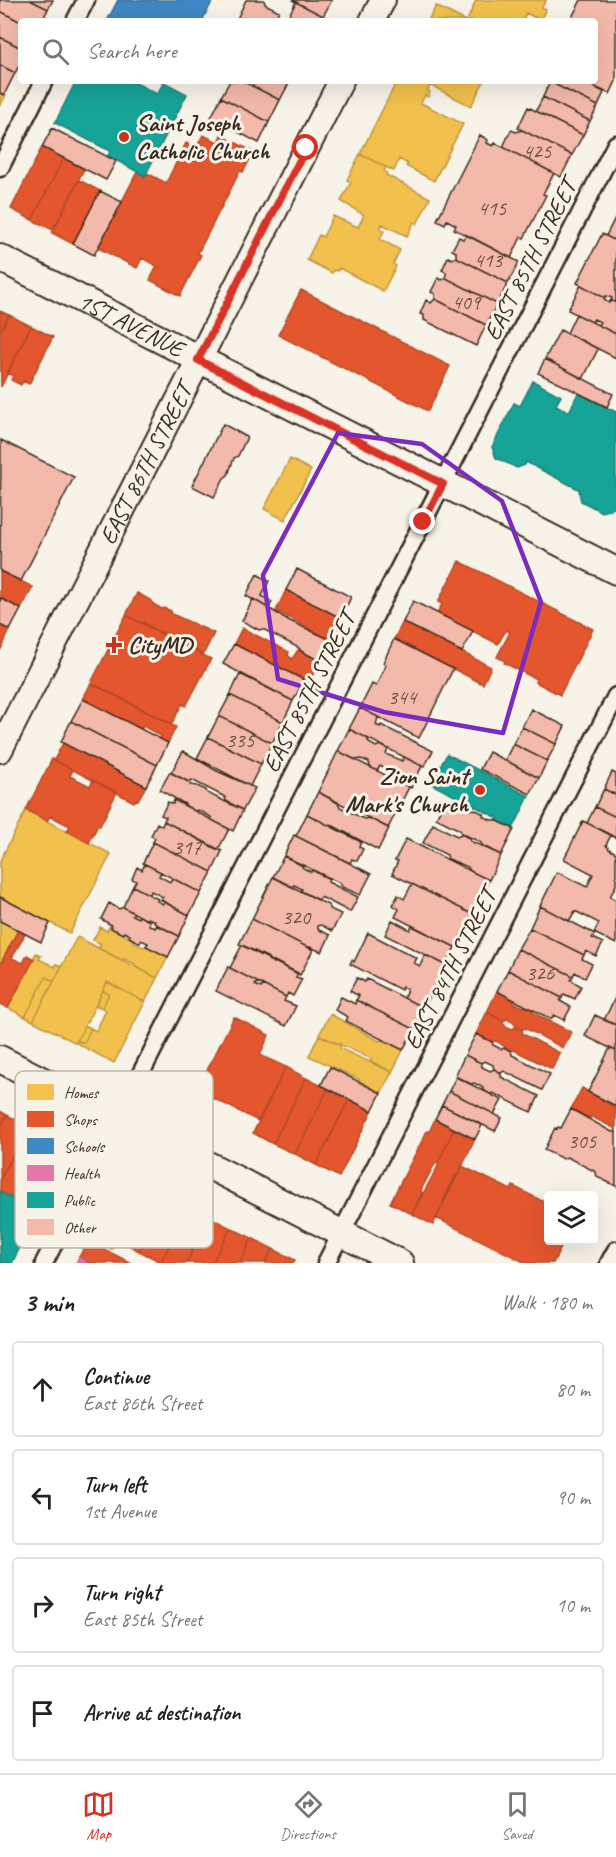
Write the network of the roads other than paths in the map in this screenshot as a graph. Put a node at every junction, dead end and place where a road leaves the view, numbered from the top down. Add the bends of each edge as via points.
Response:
1 (86, 0) edge
2 (383, 0) edge
3 (77, 18) edge
4 (374, 18) edge
5 (42, 84) edge
6 (339, 84) edge
7 (616, 144) edge
8 (0, 168) edge
9 (0, 258) edge
10 (198, 360) junction
11 (443, 484) junction
12 (616, 571) edge
13 (616, 696) edge
14 (0, 750) edge
15 (0, 1059) edge
16 (24, 1071) edge
17 (143, 1071) edge
18 (213, 1168) edge
19 (341, 1233) junction
20 (52, 1248) edge
21 (616, 1250) edge
22 (44, 1263) edge
23 (326, 1263) edge
24 (400, 1263) edge
25 (609, 1263) edge

1 - 3 street
2 - 4 main road
5 - 8 street
6 - 10 main road, EAST 86TH STREET
7 - 11 street, EAST 85TH STREET
9 - 10 main road, 1ST AVENUE
10 - 11 main road, 1ST AVENUE
10 - 14 main road, EAST 86TH STREET
11 - 12 main road, 1ST AVENUE
11 - 17 street, EAST 85TH STREET
13 - 19 street, EAST 84TH STREET
15 - 16 main road
18 - 19 main road
19 - 23 street, EAST 84TH STREET
19 - 24 main road
20 - 22 street, EAST 85TH STREET
21 - 25 street

